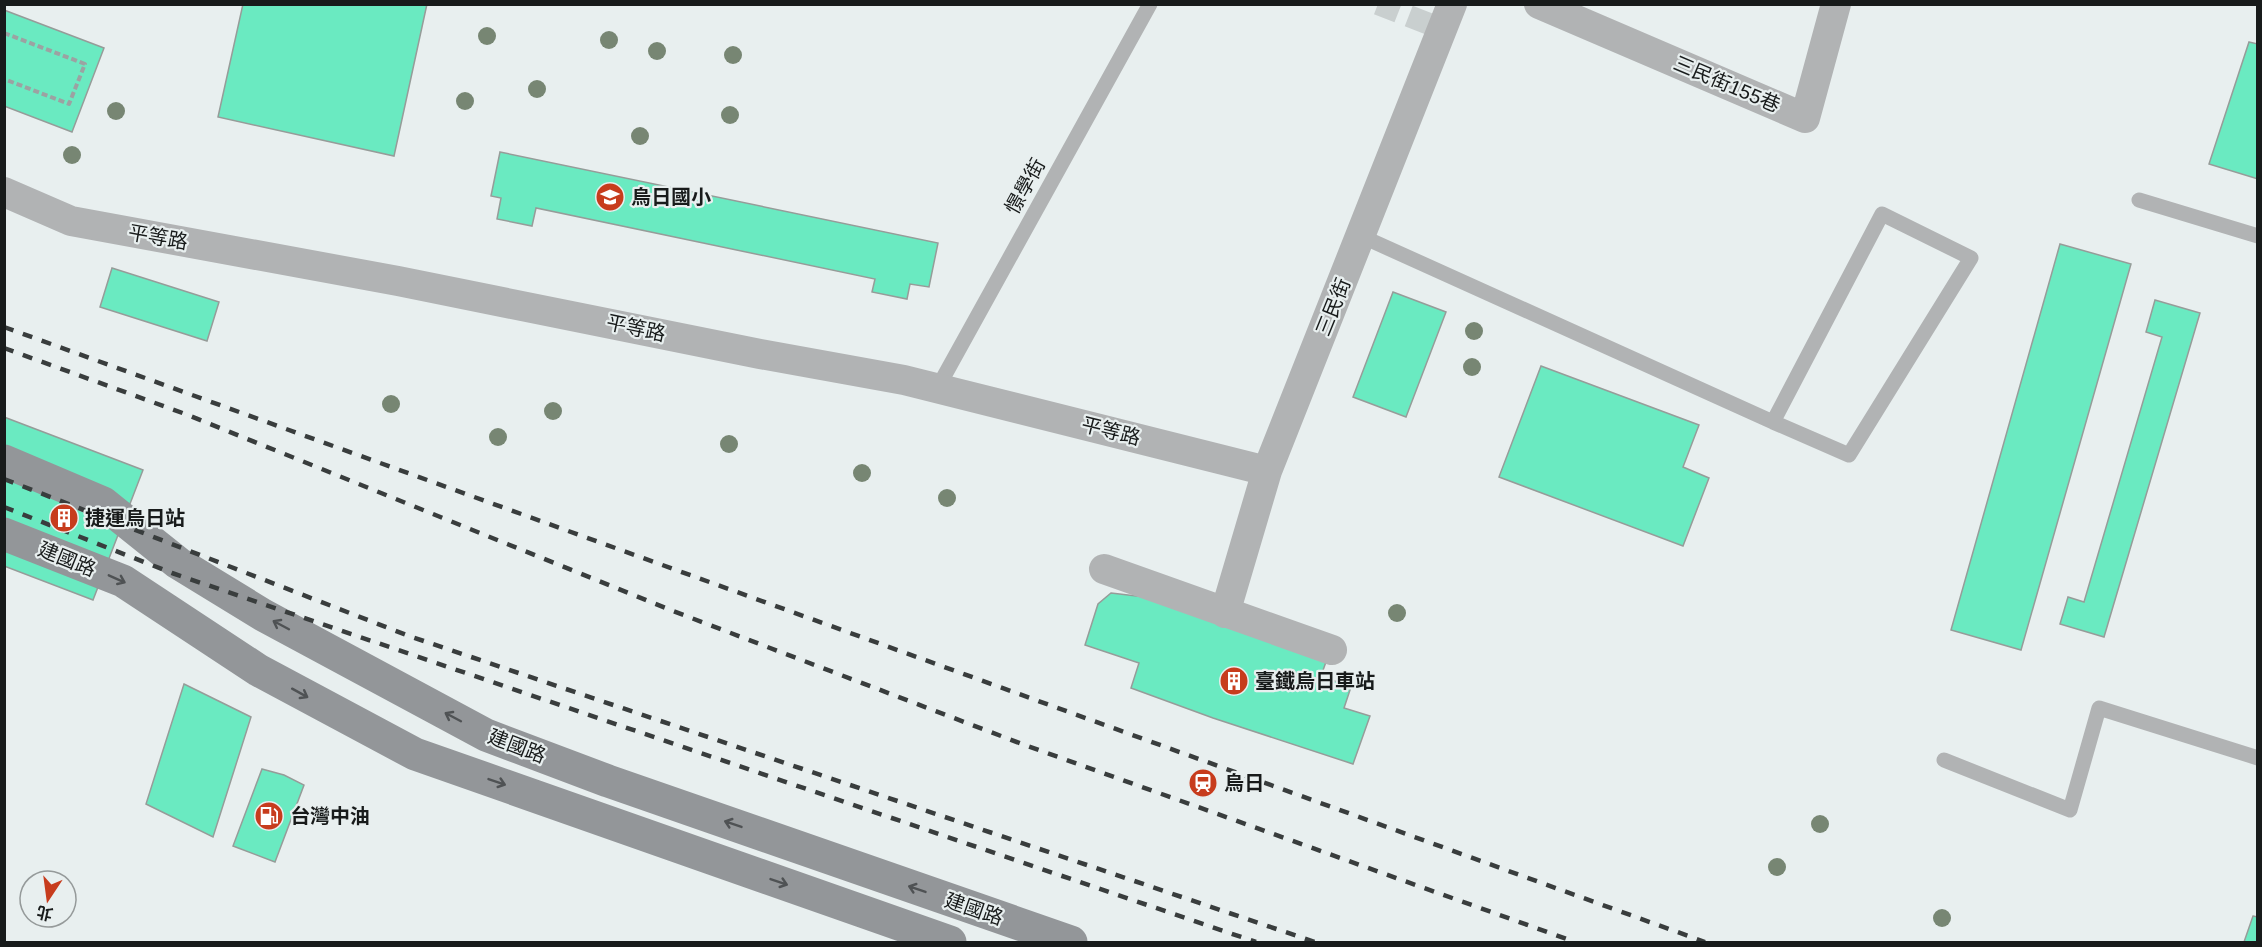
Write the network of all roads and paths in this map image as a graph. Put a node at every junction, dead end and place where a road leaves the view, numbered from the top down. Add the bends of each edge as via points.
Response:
1 (1150, 4) edge
2 (1452, 4) edge
3 (1539, 4) edge
4 (1836, 4) edge
5 (4, 33) edge
6 (4, 79) edge
7 (4, 192) edge
8 (2139, 200) dead end
9 (1361, 236) junction
10 (2258, 236) edge
11 (937, 389) junction
12 (1773, 422) junction
13 (4, 461) edge
14 (1267, 471) junction
15 (4, 534) edge
16 (1104, 569) dead end
17 (1225, 613) junction
18 (1332, 650) dead end
19 (2258, 758) edge
20 (1944, 760) dead end
21 (950, 942) edge
22 (1071, 942) edge

1 - 11 lane, 憬學街
2 - 9 street, 三民街
3 - 4 street, 三民街155巷 via 1806,118
5 - 6 path via 85,64 69,104
7 - 11 street, 平等路 via 71,221 409,283
8 - 10 lane
9 - 12 lane
9 - 14 street, 三民街
11 - 14 street, 平等路
12 - 12 lane via 1849,455 1971,258 1882,214
22 -> 13 main road, 建國路 via 486,735 263,615 178,563 103,503
14 - 17 street, 三民街
15 -> 21 main road, 建國路 via 123,581 258,670 415,754
16 - 17 street
17 - 18 street
19 - 20 lane via 2099,708 2070,810

